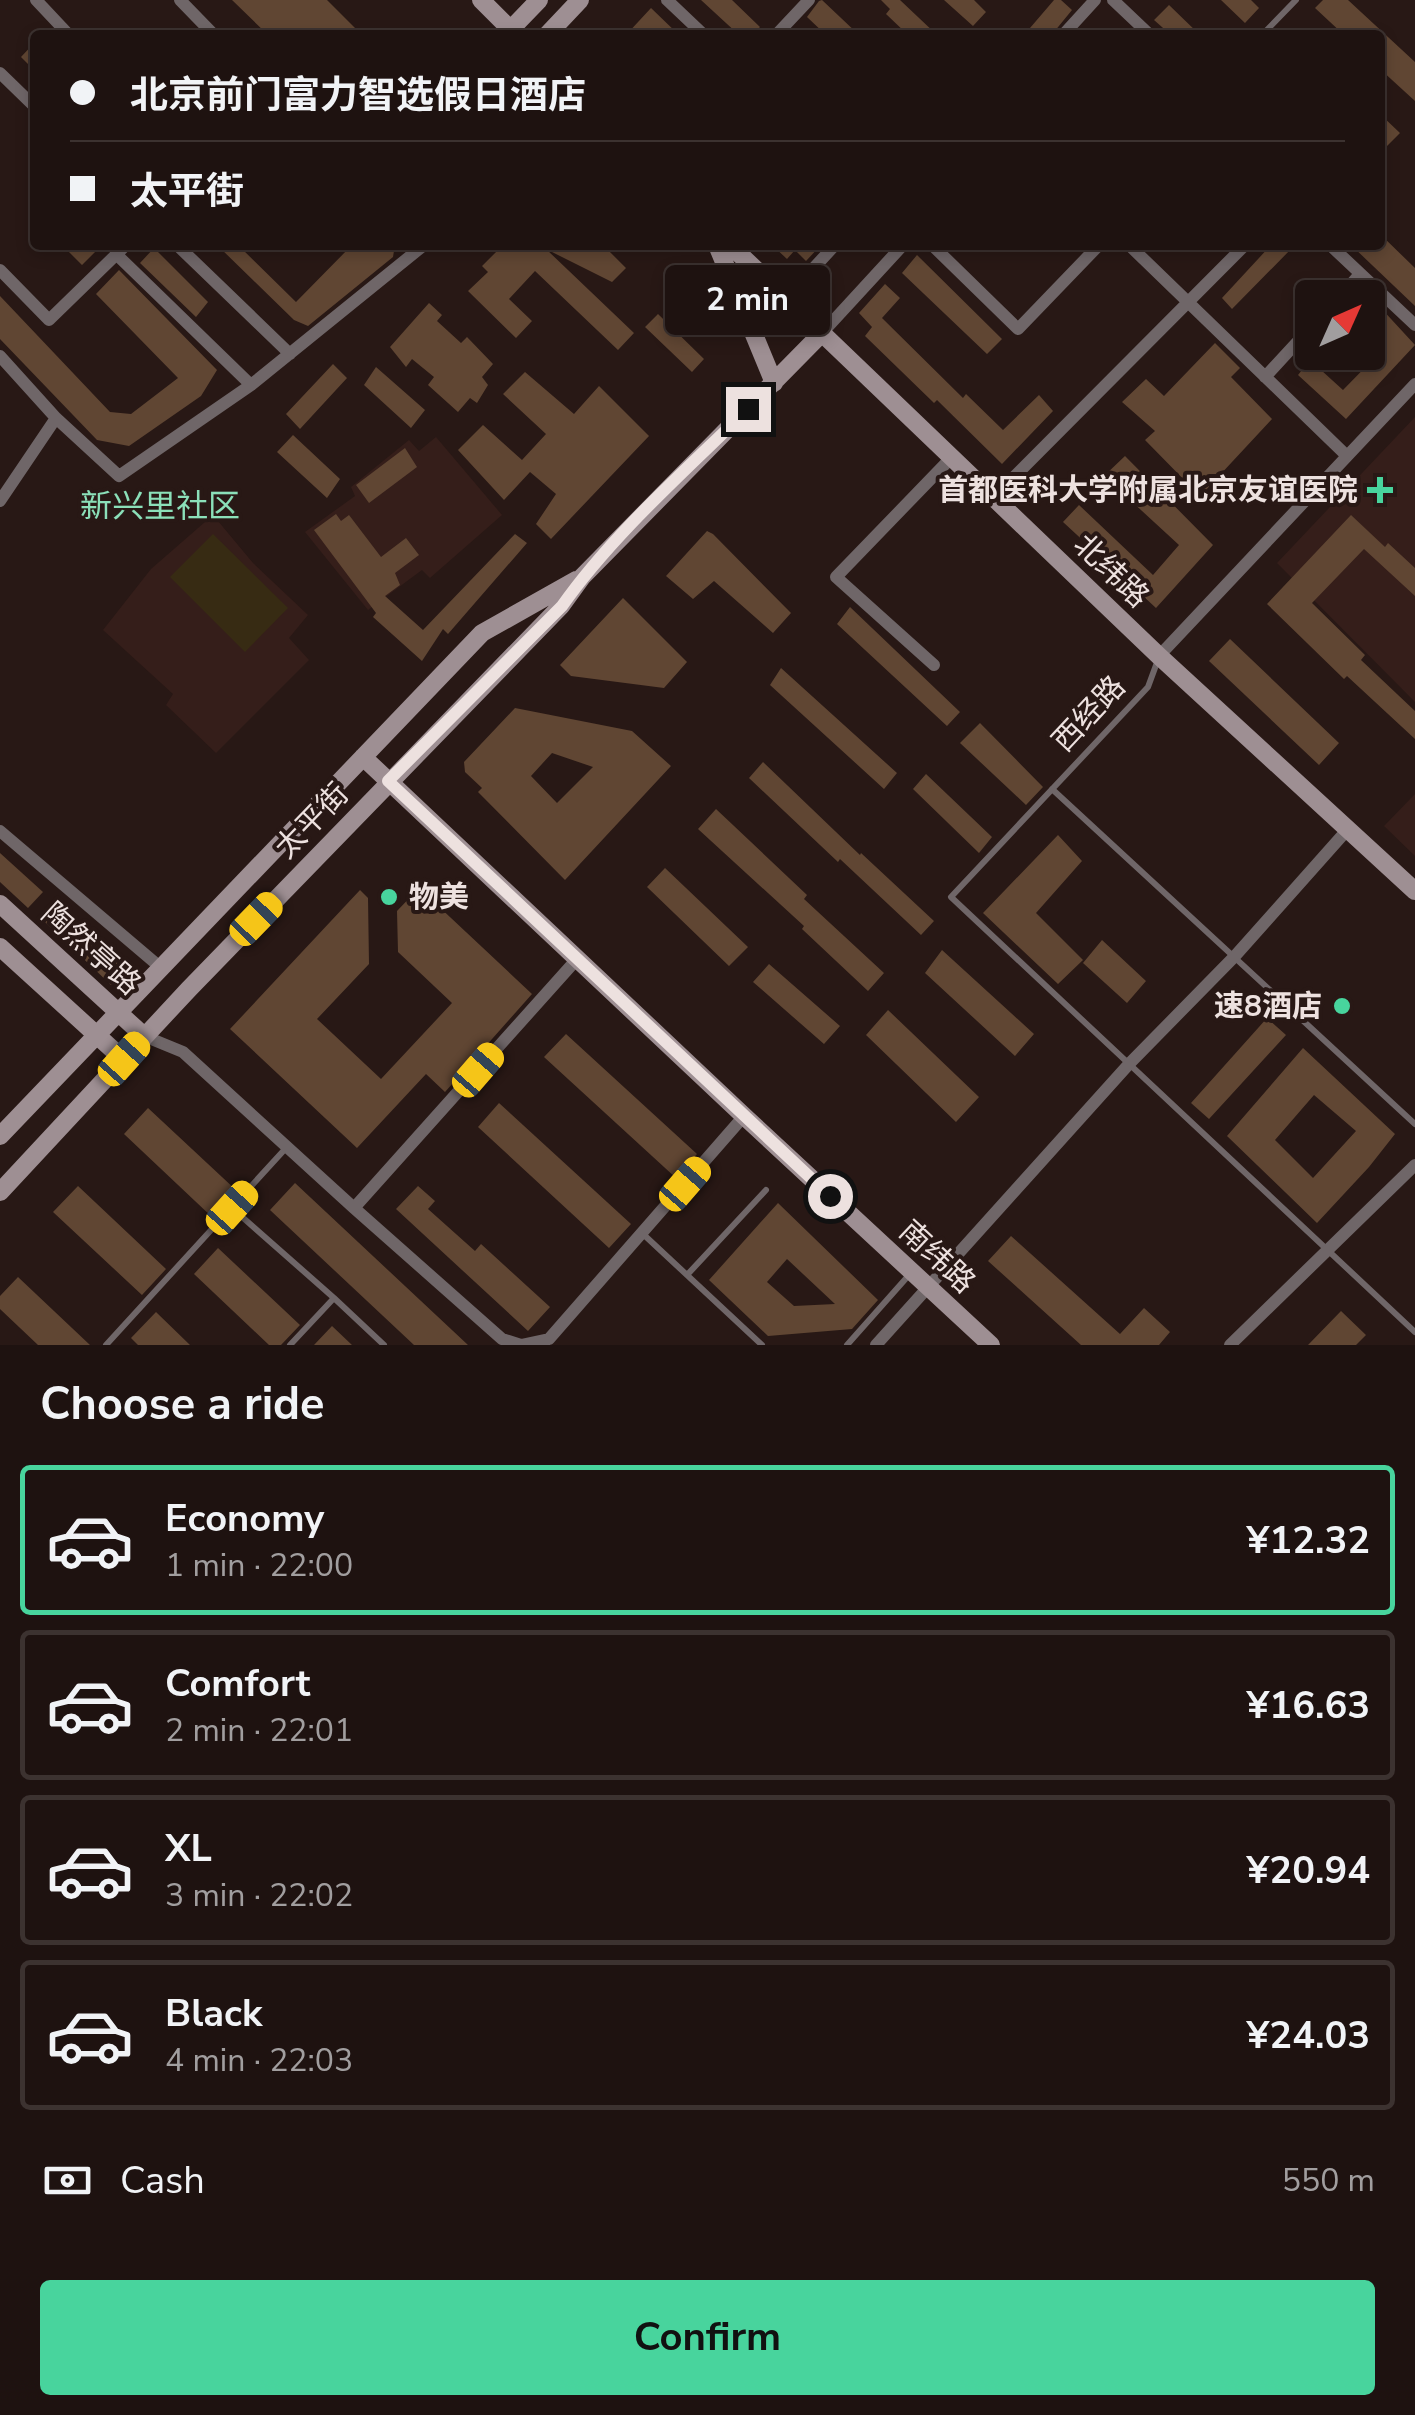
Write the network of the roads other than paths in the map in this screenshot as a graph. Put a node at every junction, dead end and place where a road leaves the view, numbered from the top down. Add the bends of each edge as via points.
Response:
1 (36, 0) edge
2 (180, 0) edge
3 (481, 0) edge
4 (492, 0) edge
5 (539, 0) edge
6 (580, 0) edge
7 (667, 0) edge
8 (810, 0) edge
9 (1095, 0) edge
10 (1113, 0) edge
11 (1296, 0) edge
12 (63, 30) edge
13 (209, 30) edge
14 (512, 30) edge
15 (513, 30) edge
16 (516, 30) edge
17 (552, 30) edge
18 (699, 30) edge
19 (781, 30) edge
20 (1068, 30) edge
21 (1145, 30) edge
22 (1267, 30) edge
23 (0, 73) edge
24 (30, 102) edge
25 (121, 250) edge
26 (182, 250) edge
27 (418, 250) edge
28 (719, 250) edge
29 (735, 250) edge
30 (830, 250) edge
31 (898, 250) edge
32 (937, 250) edge
33 (1094, 250) edge
34 (1134, 250) edge
35 (1240, 250) edge
36 (1335, 250) edge
37 (0, 270) edge
38 (1360, 274) junction
39 (1355, 280) edge
40 (786, 298) junction
41 (1189, 303) junction
42 (1415, 324) edge
43 (824, 332) junction
44 (1295, 344) edge
45 (290, 354) junction
46 (0, 356) edge
47 (1265, 377) junction
48 (774, 383) junction
49 (252, 385) junction
50 (1414, 386) edge
51 (56, 418) junction
52 (1347, 456) junction
53 (952, 457) junction
54 (994, 498) junction
55 (0, 501) edge
56 (582, 577) junction
57 (1159, 656) junction
58 (934, 665) dead end
59 (363, 758) junction
60 (388, 781) junction
61 (1052, 790) junction
62 (1348, 830) junction
63 (0, 832) edge
64 (1415, 891) edge
65 (0, 904) edge
66 (0, 947) edge
67 (1235, 956) junction
68 (576, 958) junction
69 (160, 967) junction
70 (117, 1011) junction
71 (96, 1034) junction
72 (144, 1036) junction
73 (124, 1059) junction
74 (1129, 1064) junction
75 (744, 1116) junction
76 (1415, 1124) edge
77 (0, 1136) edge
78 (287, 1147) junction
79 (1415, 1165) edge
80 (766, 1190) dead end
81 (0, 1192) edge
82 (232, 1208) junction
83 (354, 1208) junction
84 (642, 1233) junction
85 (1327, 1250) junction
86 (912, 1271) junction
87 (687, 1275) junction
88 (929, 1287) junction
89 (334, 1298) junction
90 (1415, 1332) edge
91 (547, 1342) edge
92 (106, 1345) edge
93 (290, 1345) edge
94 (384, 1345) edge
95 (762, 1345) edge
96 (846, 1345) edge
97 (876, 1345) edge
98 (991, 1345) edge
99 (1230, 1345) edge

1 - 12 street
2 - 13 street
3 - 14 main road
4 - 15 main road
5 - 16 main road
6 - 17 main road
7 - 18 street
8 - 19 street
9 - 20 street
10 - 21 street
11 - 22 lane
23 - 24 street
25 - 37 street via 49,320
25 - 49 street
26 - 45 street
27 - 45 street
28 - 48 main road
29 - 40 main road, 北纬路
30 - 40 street
31 - 43 street
32 - 33 street via 1018,328
34 - 41 street
35 - 41 street
36 - 38 street
38 - 39 street
38 - 42 street
40 - 43 main road, 北纬路
41 - 47 street
41 - 54 street
43 - 48 main road, 太平街
43 - 53 main road, 北纬路
44 - 47 street
45 - 49 street
46 - 51 street
47 - 52 street
48 - 56 main road, 太平街
49 - 51 street via 119,476
50 - 52 street, 西经路
51 - 55 street
52 - 57 street, 西经路
53 - 54 main road, 北纬路
53 - 58 street via 836,577
54 - 57 main road, 北纬路
56 - 59 main road, 太平街 via 482,633
56 - 60 main road, 太平街 via 562,606
57 - 61 lane, 西经路 via 1148,688
57 - 62 main road, 北纬路
59 - 60 main road, 南纬路
59 - 69 main road, 太平街
60 - 68 main road, 南纬路
60 - 72 main road, 太平街
61 - 67 lane
61 - 74 lane, 西经路 via 952,897
62 - 64 main road, 北纬路
62 - 67 street
63 - 69 street
65 - 70 main road, 陶然亭路
66 - 71 main road, 陶然亭路
67 - 74 street
67 - 76 lane
68 - 75 main road, 南纬路
68 - 83 street
69 - 70 main road, 太平街
70 - 71 main road, 太平街
70 - 72 main road, 陶然亭路
71 - 73 main road, 陶然亭路
71 - 77 main road, 太平街
72 - 73 main road, 太平街
72 - 78 street via 183,1052
73 - 81 main road, 太平街
74 - 85 lane
74 - 88 street
75 - 84 street
75 - 86 main road, 南纬路
78 - 82 lane
78 - 83 street
79 - 85 street
80 - 87 lane
82 - 89 lane
82 - 92 lane
83 - 91 street via 502,1340
84 - 87 lane
84 - 91 street
85 - 90 lane
85 - 99 street
86 - 88 main road, 南纬路
86 - 96 lane
87 - 95 lane
88 - 97 street
88 - 98 main road, 南纬路
89 - 93 lane
89 - 94 lane

